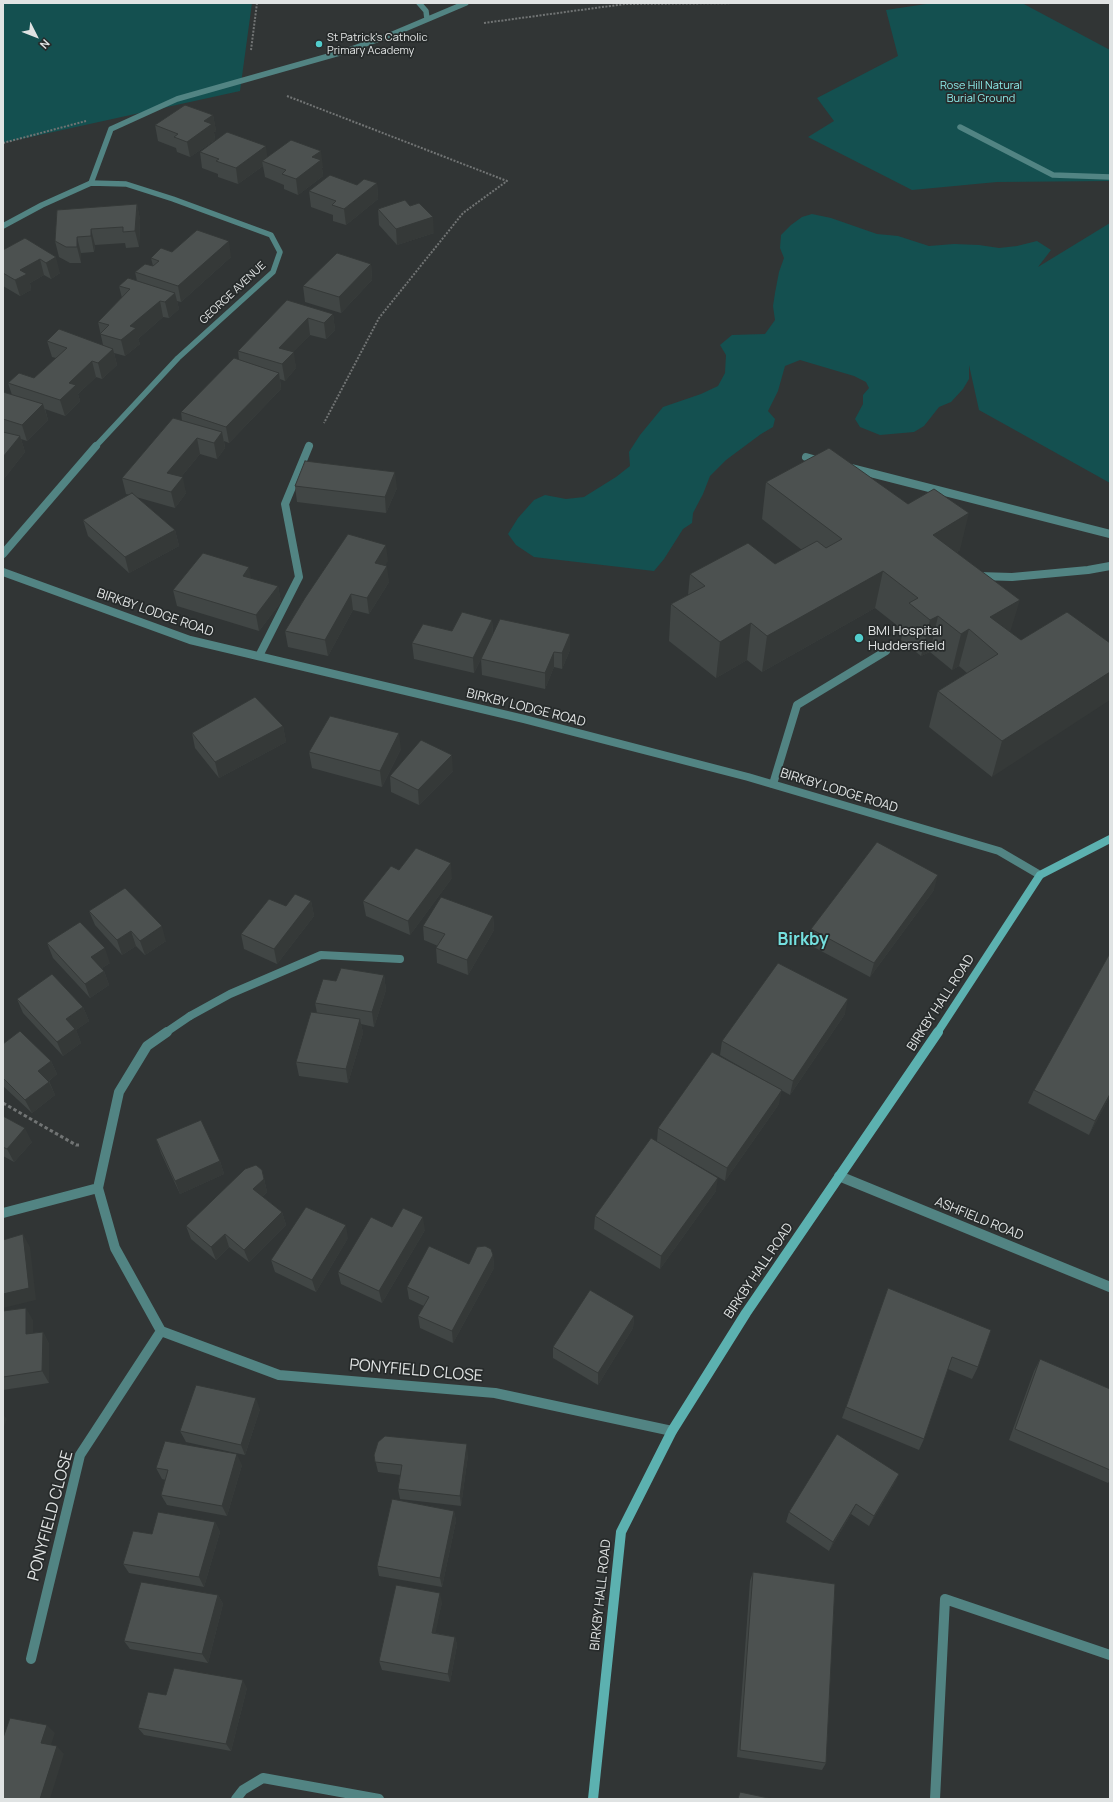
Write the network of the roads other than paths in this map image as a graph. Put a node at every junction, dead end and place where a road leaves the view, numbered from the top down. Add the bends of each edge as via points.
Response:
1 (419, 3) edge
2 (466, 3) edge
3 (427, 19) junction
4 (960, 127) dead end
5 (1110, 176) edge
6 (91, 183) junction
7 (3, 226) edge
8 (309, 446) road end
9 (806, 457) dead end
10 (829, 463) edge
11 (844, 467) edge
12 (1110, 534) edge
13 (3, 554) edge
14 (1110, 566) edge
15 (3, 572) edge
16 (974, 575) edge
17 (886, 650) dead end
18 (259, 656) junction
19 (773, 784) junction
20 (1110, 839) edge
21 (1040, 875) junction
22 (400, 959) dead end
23 (839, 1176) junction
24 (98, 1188) junction
25 (3, 1213) edge
26 (1110, 1287) edge
27 (161, 1331) junction
28 (672, 1430) junction
29 (1110, 1655) edge
30 (30, 1659) dead end
31 (236, 1799) edge
32 (379, 1799) edge
33 (593, 1799) edge
34 (935, 1799) edge

1 - 3 street via 426,11
2 - 3 street
3 - 6 street via 343,52 176,99 111,129
4 - 5 street via 1053,175
6 - 7 street, GEORGE AVENUE
6 - 13 street, GEORGE AVENUE via 126,184 173,199 271,235 280,252 273,272 178,358 81,462
8 - 18 street via 285,504 299,577
9 - 10 street
11 - 12 street
14 - 16 street via 1012,577
15 - 18 street, BIRKBY LODGE ROAD via 190,640
17 - 19 street via 797,705
18 - 19 street, BIRKBY LODGE ROAD via 524,719
19 - 21 street, BIRKBY LODGE ROAD via 999,851
20 - 21 street, BIRKBY HALL ROAD
21 - 23 street, BIRKBY HALL ROAD via 914,1069
22 - 24 street via 321,955 230,994 190,1016 147,1046 119,1092
23 - 26 street, ASHFIELD ROAD
23 - 28 street, BIRKBY HALL ROAD via 746,1313
24 - 25 street
24 - 27 street via 115,1248
27 - 28 street, PONYFIELD CLOSE via 279,1375 494,1393
27 - 30 street, PONYFIELD CLOSE via 80,1455
28 - 33 street, BIRKBY HALL ROAD via 621,1532
29 - 34 street via 945,1599
31 - 32 street via 243,1790 263,1778

